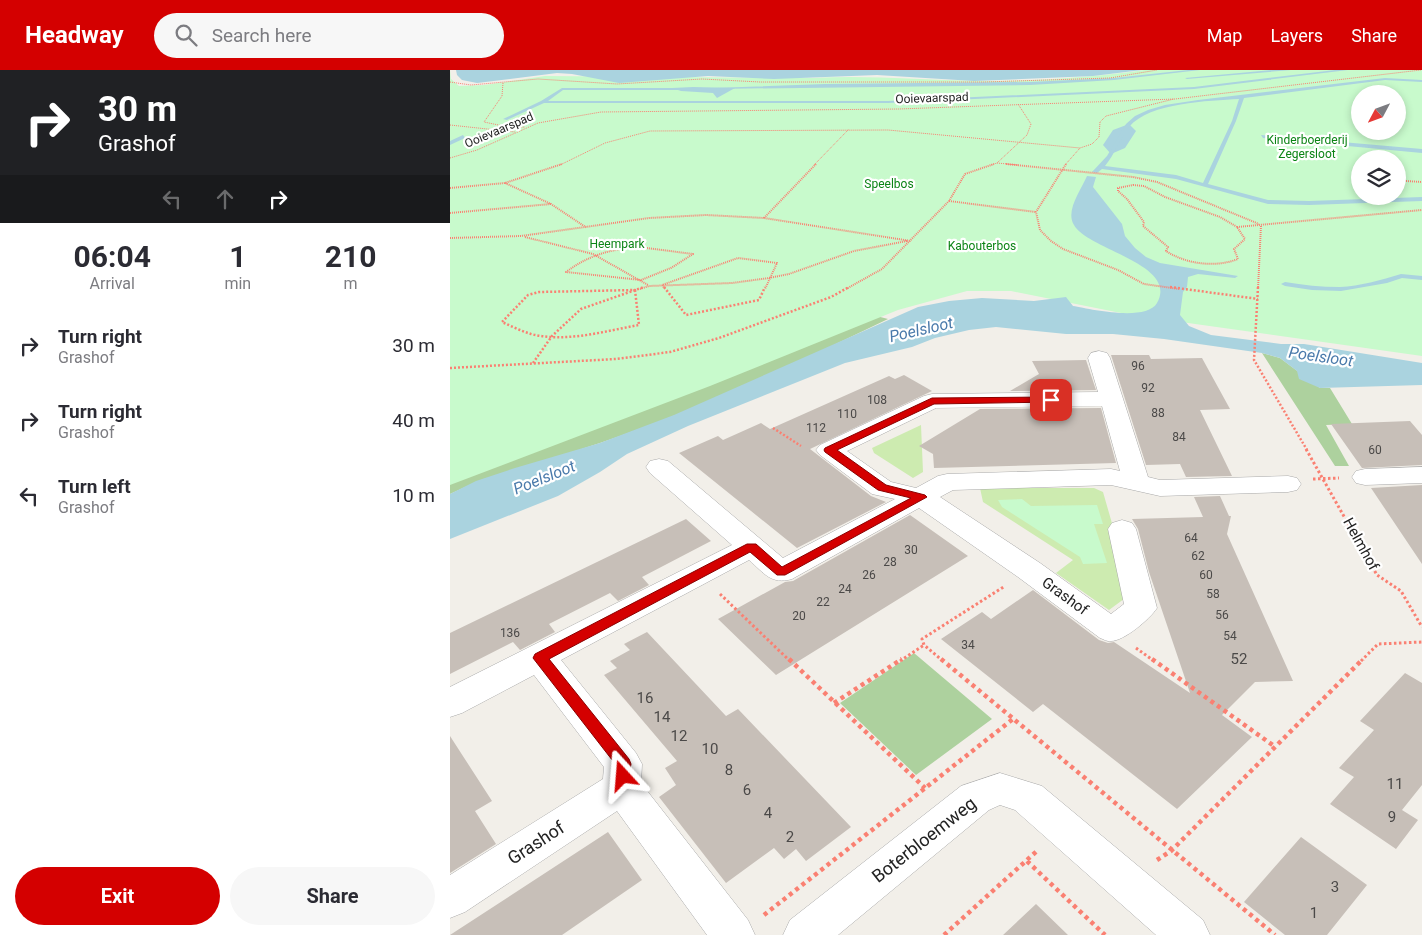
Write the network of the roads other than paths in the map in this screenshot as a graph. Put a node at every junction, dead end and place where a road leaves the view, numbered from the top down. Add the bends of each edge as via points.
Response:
1 (1099, 358) dead end
2 (1111, 399) junction
3 (659, 467) dead end
4 (1422, 475) edge
5 (1365, 477) road end
6 (1136, 481) junction
7 (1288, 484) road end
8 (921, 497) junction
9 (1122, 529) dead end
10 (752, 547) junction
11 (540, 658) junction
12 (450, 703) edge
13 (622, 787) junction
14 (450, 898) edge
15 (747, 926) edge
16 (805, 935) edge
17 (1188, 935) edge

1 - 2 street
2 - 6 street
2 - 8 street, Grashof via 932,401 829,450 882,488
3 - 10 street
4 - 5 street
6 - 7 street via 1160,488
6 - 8 street via 1111,477 948,482
8 - 9 street, Grashof via 1111,630 1141,608
8 - 10 street via 781,572
10 - 11 street
11 - 12 street
11 - 13 street via 623,764
13 - 14 street, Grashof
13 - 15 street
16 - 17 street, Boterbloemweg via 975,798 1000,789 1028,798

